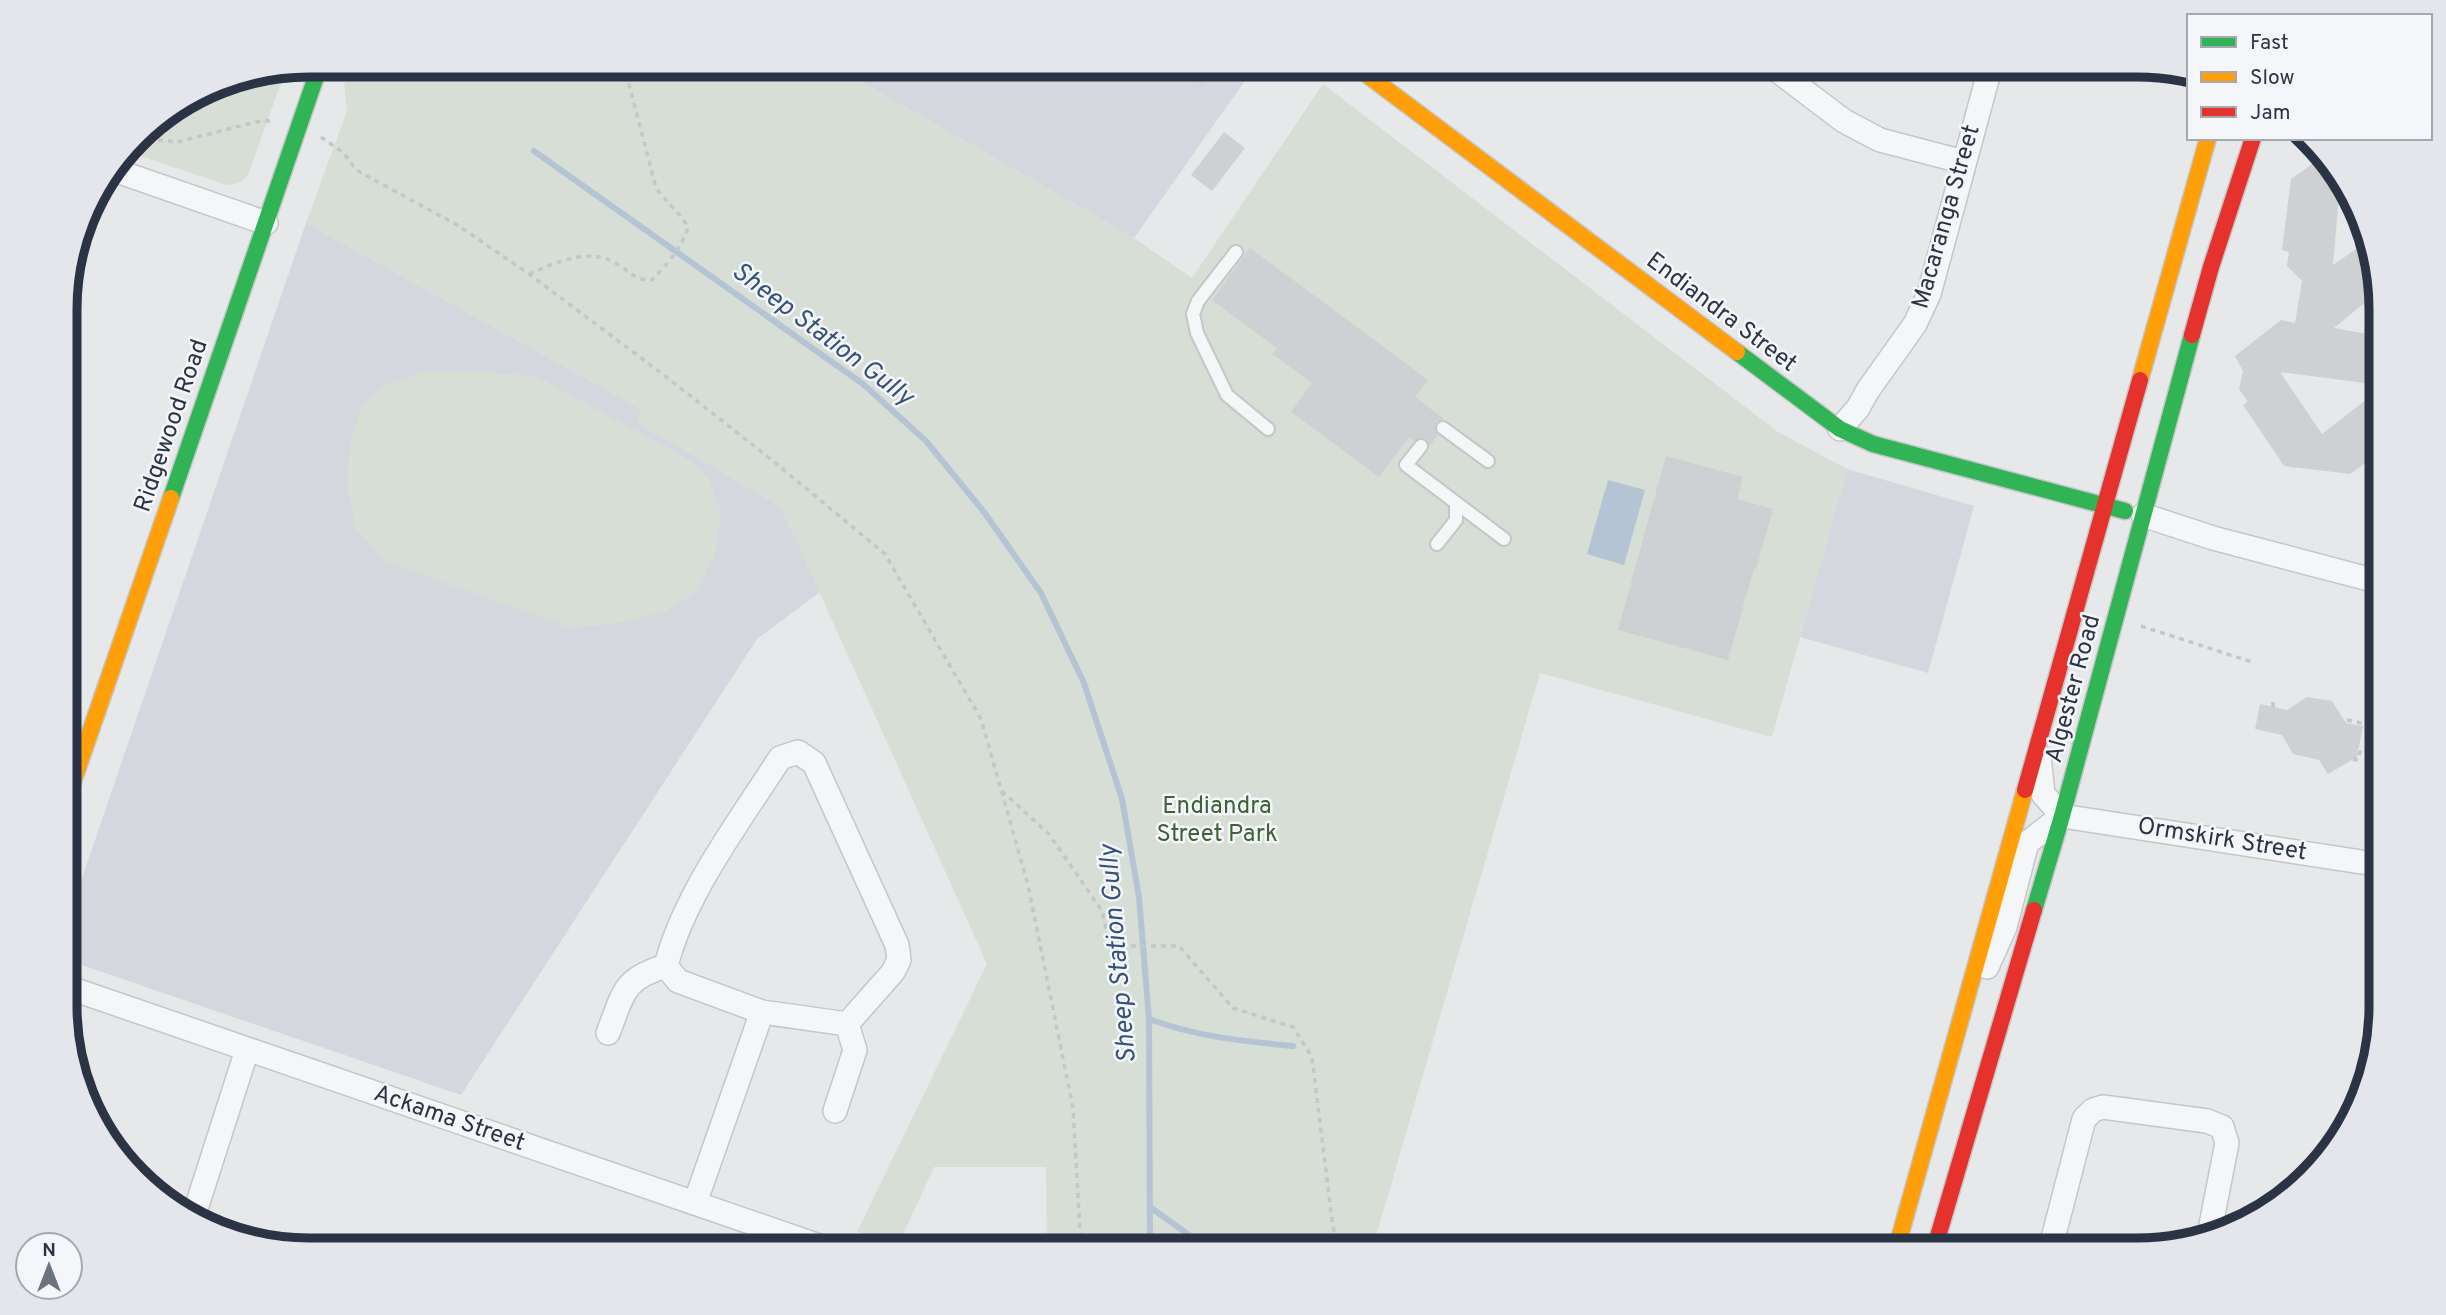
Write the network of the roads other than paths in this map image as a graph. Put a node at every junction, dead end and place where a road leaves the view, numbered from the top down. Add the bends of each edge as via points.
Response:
1 (316, 77) edge
2 (1370, 77) edge
3 (1786, 77) edge
4 (1988, 77) edge
5 (2207, 140) edge
6 (2252, 140) edge
7 (1964, 162) junction
8 (122, 173) edge
9 (266, 223) junction
10 (1237, 252) dead end
11 (1443, 428) dead end
12 (1268, 429) dead end
13 (1840, 429) junction
14 (1421, 446) dead end
15 (1488, 461) dead end
16 (1456, 503) junction
17 (2106, 506) junction
18 (2143, 515) junction
19 (1504, 539) dead end
20 (1437, 544) dead end
21 (2369, 579) edge
22 (2038, 745) junction
23 (77, 770) edge
24 (2062, 816) junction
25 (2369, 863) edge
26 (666, 966) junction
27 (77, 991) edge
28 (762, 1012) junction
29 (847, 1024) junction
30 (608, 1033) dead end
31 (1956, 1033) junction
32 (247, 1051) junction
33 (835, 1111) dead end
34 (695, 1203) junction
35 (196, 1208) edge
36 (2211, 1226) edge
37 (796, 1238) edge
38 (1899, 1238) edge
39 (1938, 1238) edge
40 (2052, 1238) edge

1 - 9 main road, Ridgewood Road
2 - 13 main road, Endiandra Street
3 - 7 street via 1844,121 1880,140
4 - 7 street, Macaranga Street
5 - 17 main road, Algester Road
6 - 18 main road, Algester Road via 2211,267
7 - 13 street, Macaranga Street via 1929,295 1915,324
8 - 9 street
9 - 23 main road, Ridgewood Road
10 - 12 lane via 1193,314 1197,333 1227,396
11 - 15 lane
13 - 17 main road, Endiandra Street via 1873,444
14 - 16 lane via 1406,465
16 - 19 lane
16 - 20 lane via 1456,520
17 - 18 main road, Endiandra Street
17 - 22 main road, Algester Road
18 - 21 street
18 - 24 main road, Algester Road
22 - 24 street via 2043,794
22 - 31 main road, Algester Road
24 - 25 street, Ormskirk Street
24 - 31 street via 2027,843 2005,927
24 - 39 main road, Algester Road
26 - 28 street via 678,981
26 - 29 street via 691,900 779,758 798,751 814,763 897,945 899,960 893,972
26 - 30 street via 643,973 628,986
27 - 32 street, Ackama Street
28 - 29 street
28 - 34 street
29 - 33 street via 855,1050
31 - 38 main road, Algester Road
32 - 34 street, Ackama Street
32 - 35 street
34 - 37 street, Ackama Street
36 - 40 street via 2227,1143 2222,1127 2103,1107 2084,1119

